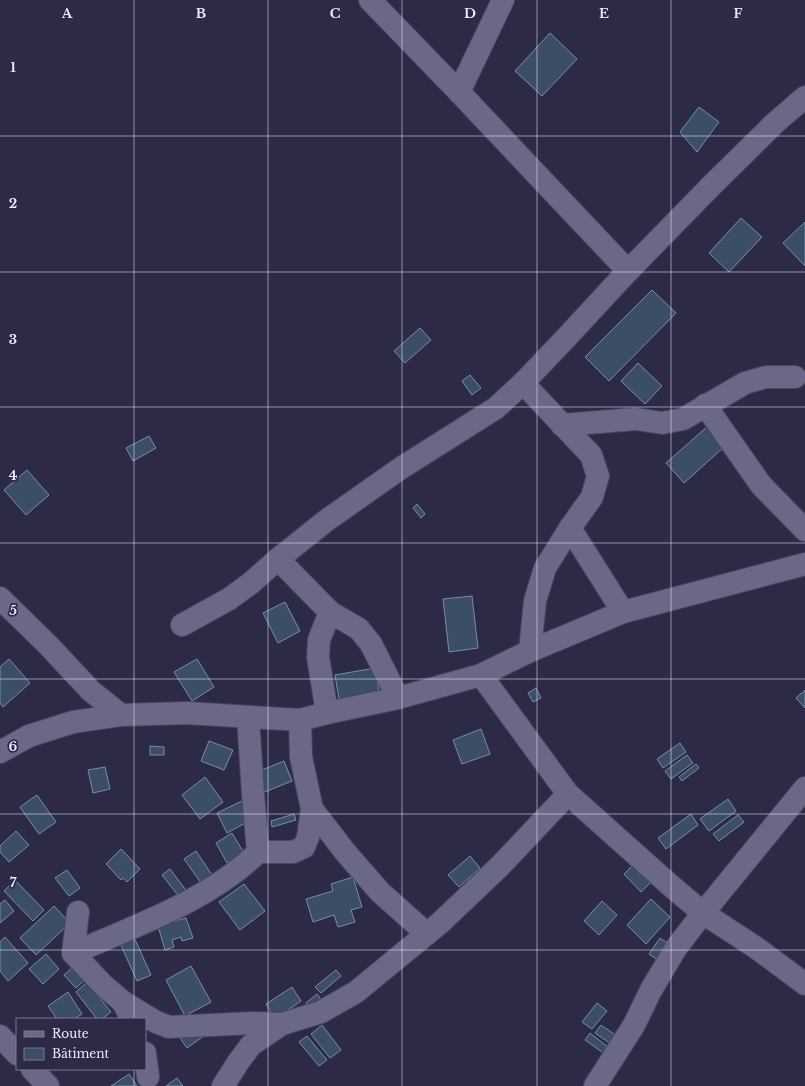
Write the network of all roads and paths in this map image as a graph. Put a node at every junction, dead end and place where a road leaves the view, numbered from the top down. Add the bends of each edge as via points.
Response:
1 (370, 0) edge
2 (503, 0) edge
3 (459, 92) junction
4 (805, 97) edge
5 (628, 271) junction
6 (795, 378) dead end
7 (523, 383) junction
8 (705, 405) junction
9 (562, 425) junction
10 (570, 528) junction
11 (805, 530) edge
12 (278, 559) junction
13 (805, 564) edge
14 (0, 598) edge
15 (330, 612) junction
16 (623, 612) junction
17 (182, 625) dead end
18 (530, 651) junction
19 (481, 675) junction
20 (398, 698) junction
21 (327, 713) junction
22 (121, 714) junction
23 (248, 717) junction
24 (300, 720) junction
25 (0, 752) edge
26 (805, 788) edge
27 (568, 794) junction
28 (312, 809) junction
29 (258, 852) junction
30 (78, 912) dead end
31 (703, 913) junction
32 (427, 934) junction
33 (73, 953) junction
34 (805, 984) edge
35 (127, 1010) edge
36 (282, 1024) junction
37 (0, 1036) edge
38 (16, 1053) edge
39 (146, 1061) edge
40 (33, 1070) edge
41 (148, 1077) dead end
42 (48, 1086) edge
43 (223, 1086) edge
44 (595, 1086) edge

1 - 3 street
2 - 3 street
3 - 5 street
4 - 5 street via 776,122
5 - 7 street
6 - 8 street via 766,377 745,383
7 - 9 street
7 - 12 street via 496,408 395,472 327,520
8 - 9 street via 683,419 662,423 636,419
8 - 11 street via 761,485
9 - 10 street via 590,455 598,476 592,497
10 - 16 street
10 - 18 street via 545,568 535,601
12 - 15 street
12 - 17 street via 229,599
13 - 16 street
14 - 22 street via 91,691
15 - 20 street via 359,629 371,644
15 - 21 street via 319,640 318,657
16 - 18 street
18 - 19 street
19 - 20 street
19 - 27 street
20 - 21 street
21 - 24 street
22 - 23 street via 186,713
22 - 25 street via 74,722 29,736
23 - 24 street
23 - 29 street
24 - 28 street via 301,757
26 - 31 street
27 - 31 street
27 - 32 street via 500,866
28 - 29 street via 304,847 293,852
28 - 32 street via 380,892
29 - 33 street via 246,865 203,893
30 - 33 street
31 - 34 street
31 - 44 street via 676,948 634,1025
32 - 36 street via 356,992 321,1012
33 - 35 street
35 - 36 street via 168,1027 254,1022
36 - 43 street via 251,1045
37 - 38 street
39 - 41 street
40 - 42 street

